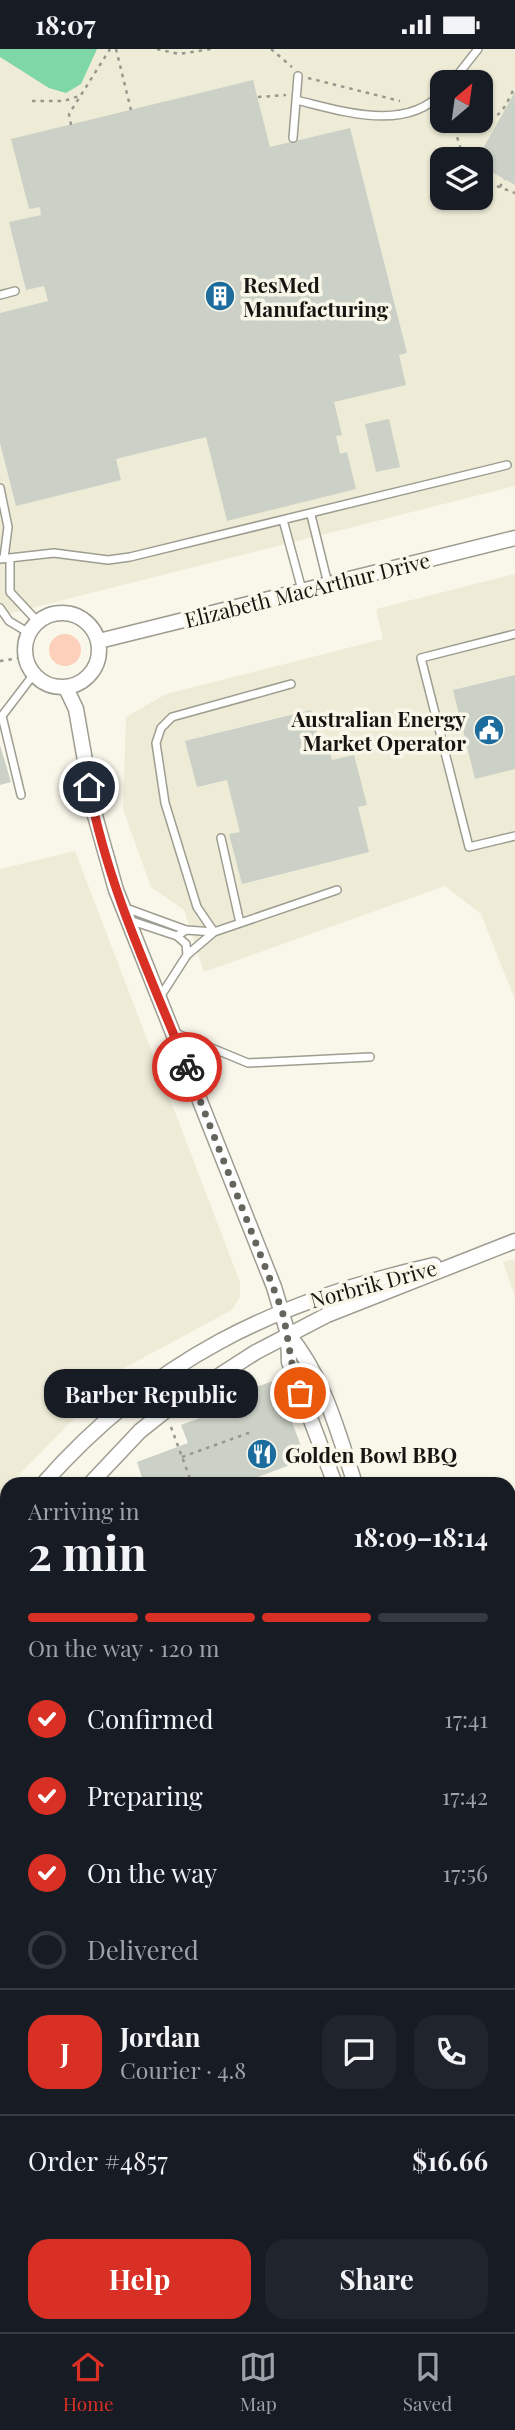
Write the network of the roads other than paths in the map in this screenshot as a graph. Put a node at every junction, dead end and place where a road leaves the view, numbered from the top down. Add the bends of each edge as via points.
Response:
1 (478, 49) edge
2 (461, 70) edge
3 (298, 76) road end
4 (296, 98) junction
5 (430, 101) edge
6 (293, 138) dead end
7 (15, 291) dead end
8 (0, 295) edge
9 (507, 465) dead end
10 (0, 488) edge
11 (311, 515) junction
12 (283, 520) junction
13 (515, 538) edge
14 (5, 558) edge
15 (328, 584) junction
16 (302, 591) junction
17 (0, 608) edge
18 (34, 627) junction
19 (515, 634) edge
20 (99, 641) junction
21 (34, 674) junction
22 (291, 684) dead end
23 (66, 688) junction
24 (21, 795) dead end
25 (515, 836) edge
26 (221, 838) dead end
27 (337, 890) dead end
28 (125, 913) junction
29 (240, 923) junction
30 (186, 930) junction
31 (214, 932) junction
32 (177, 936) junction
33 (187, 955) junction
34 (159, 998) junction
35 (173, 1032) junction
36 (370, 1056) dead end
37 (515, 1241) edge
38 (470, 1257) junction
39 (282, 1310) junction
40 (288, 1334) junction
41 (49, 1477) edge
42 (97, 1477) edge
43 (332, 1477) edge
44 (353, 1477) edge

1 - 2 lane
3 - 4 lane
4 - 5 lane via 352,113 386,115 415,112
4 - 6 lane
7 - 8 lane
9 - 11 lane
10 - 14 lane via 8,527
11 - 12 lane
11 - 15 lane
12 - 14 lane via 115,560 54,553
12 - 16 lane
13 - 15 street, Elizabeth MacArthur Drive
14 - 18 lane via 10,592
15 - 16 street, Elizabeth MacArthur Drive
16 - 20 street, Elizabeth MacArthur Drive
17 - 18 lane via 9,621
18 - 20 street via 55,613 75,616 87,622
18 - 21 street via 25,645
19 - 25 lane via 421,659 469,847
20 - 23 street via 96,666 86,679
21 - 23 street via 53,687
21 - 24 lane via 2,716
22 - 31 lane via 172,717 160,728 156,743 166,803 197,907
23 - 28 street via 76,709 102,848
26 - 29 lane
27 - 29 lane
28 - 30 lane
28 - 32 lane
28 - 34 street
29 - 31 lane
30 - 31 lane
30 - 32 lane
31 - 33 lane
32 - 33 lane via 186,944
33 - 34 lane
34 - 35 street
35 - 36 lane via 248,1063
35 - 39 street
37 - 38 street, Norbrik Drive
38 - 39 street, Norbrik Drive via 373,1279
38 - 40 street, Norbrik Drive
39 - 40 street
39 - 41 street, Norbrik Drive via 218,1342 143,1389 80,1441
40 - 42 street, Norbrik Drive via 169,1408
40 - 43 street via 289,1362
40 - 44 street via 306,1356 330,1408

